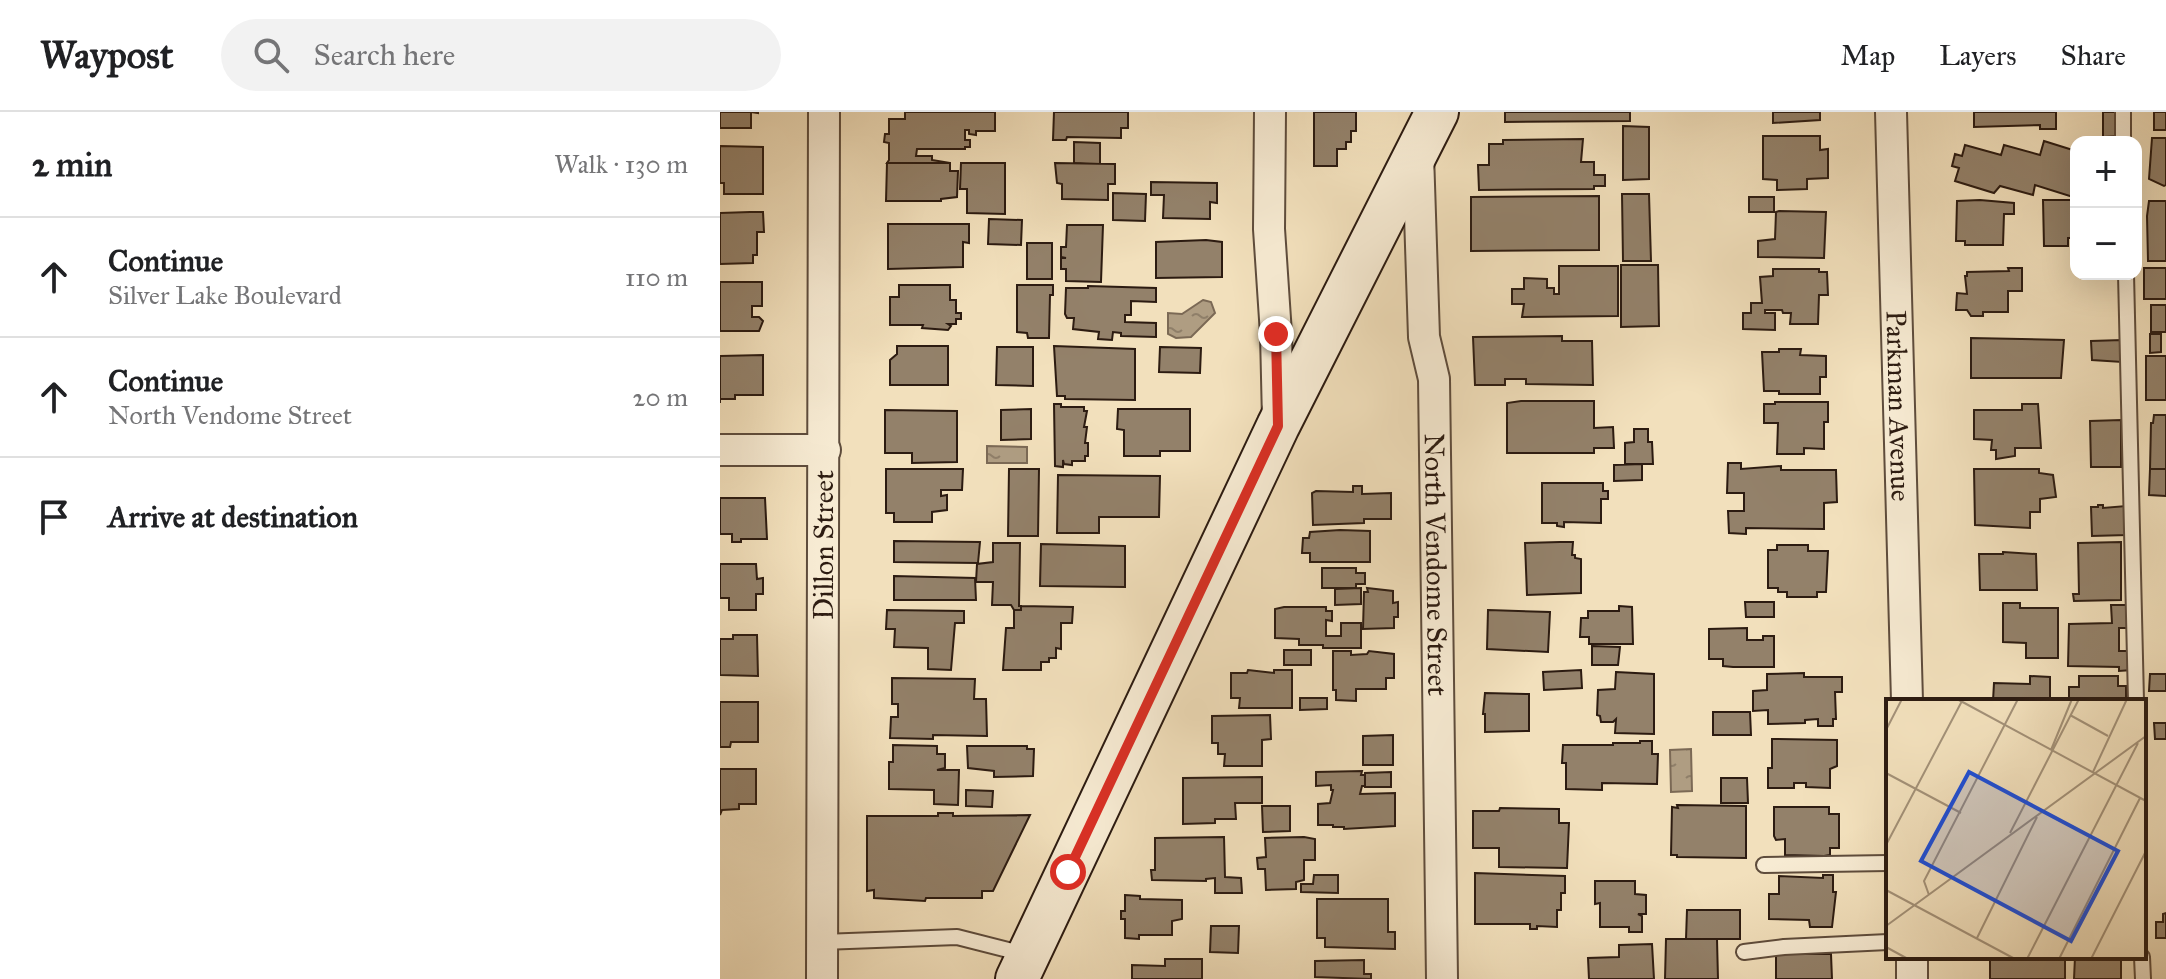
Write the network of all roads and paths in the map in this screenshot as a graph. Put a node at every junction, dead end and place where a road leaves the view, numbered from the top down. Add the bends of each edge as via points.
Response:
1 (824, 112) edge
2 (1270, 112) edge
3 (1437, 112) edge
4 (1891, 112) edge
5 (2123, 112) edge
6 (2123, 136) edge
7 (1418, 153) junction
8 (2126, 280) edge
9 (1278, 426) junction
10 (720, 450) edge
11 (825, 450) junction
12 (1907, 699) edge
13 (2136, 699) edge
14 (1886, 863) edge
15 (1764, 865) dead end
16 (822, 942) junction
17 (1886, 942) edge
18 (1744, 952) dead end
19 (2142, 959) edge
20 (1023, 967) edge
21 (822, 979) edge
22 (1442, 979) edge
23 (2143, 979) edge

1 - 11 street, Dillon Street
2 - 9 street
3 - 7 main road
4 - 12 street, Parkman Avenue
5 - 6 lane
7 - 9 main road
7 - 22 street, North Vendome Street via 1424,337 1434,379
8 - 13 lane
9 - 20 main road
10 - 11 street
11 - 16 street, Dillon Street
14 - 15 lane
16 - 20 lane via 957,937
16 - 21 street, Dillon Street
17 - 18 lane
19 - 23 lane

